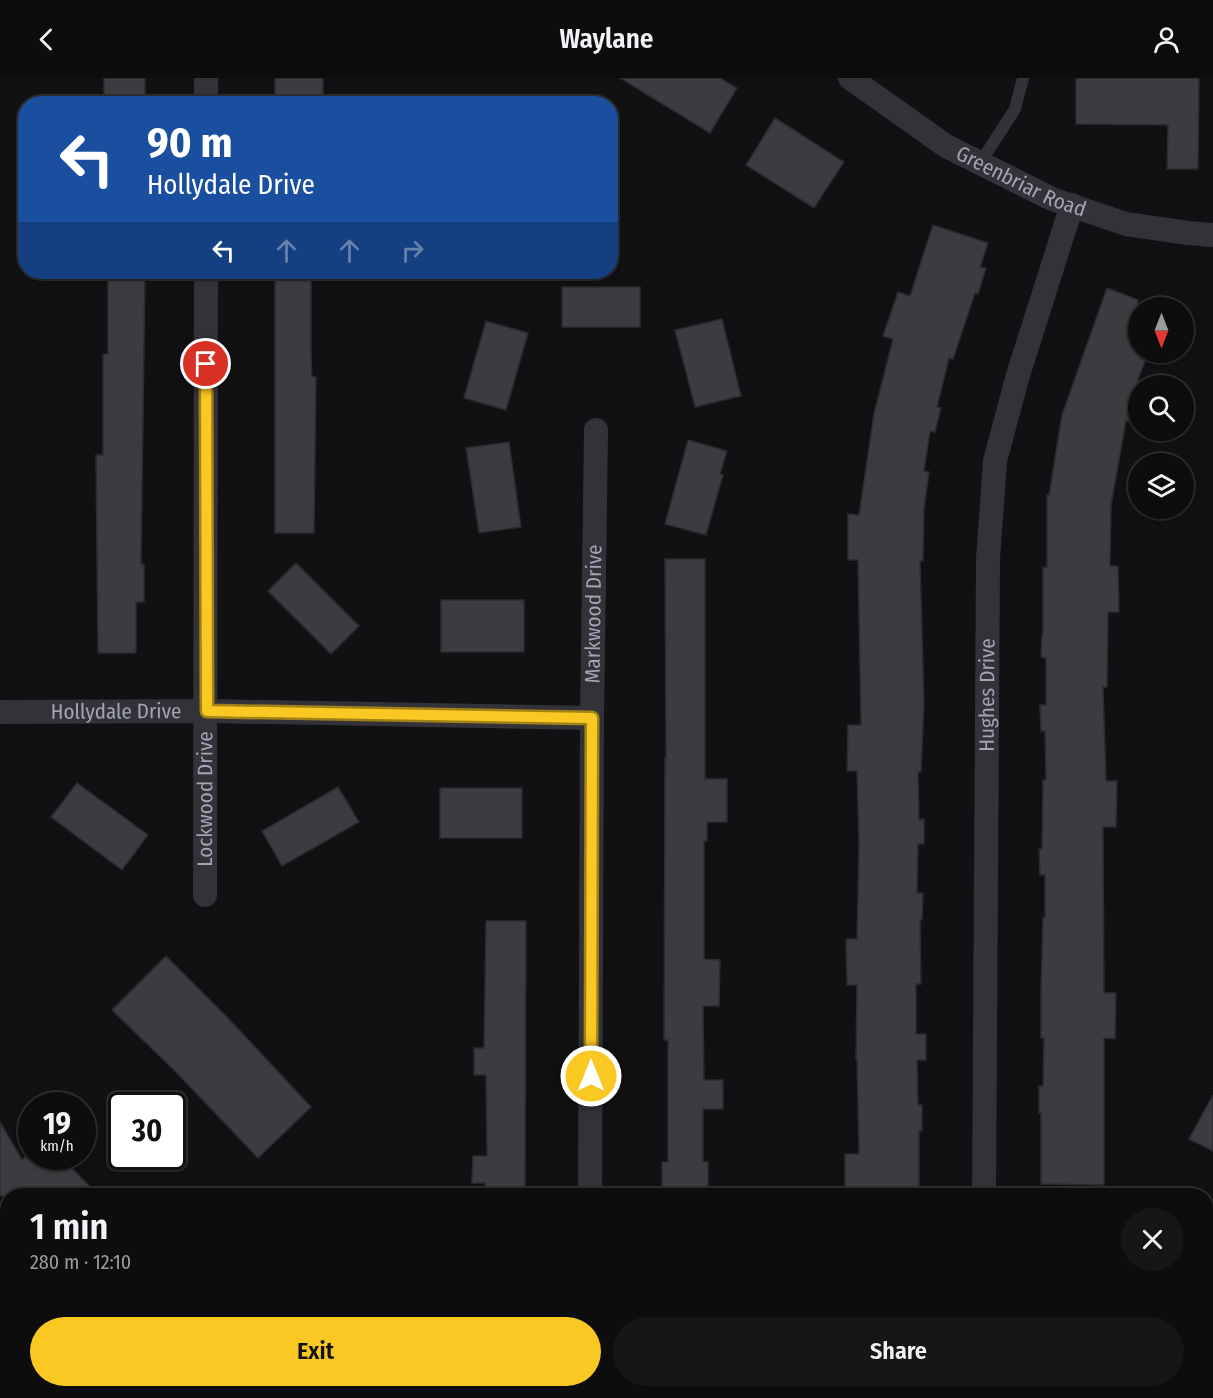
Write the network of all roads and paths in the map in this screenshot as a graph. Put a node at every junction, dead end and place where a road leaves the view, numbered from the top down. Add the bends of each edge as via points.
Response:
1 (206, 78) edge
2 (850, 78) edge
3 (1023, 78) edge
4 (206, 96) edge
5 (980, 163) junction
6 (1072, 206) junction
7 (1213, 235) edge
8 (206, 279) edge
9 (596, 430) dead end
10 (0, 711) edge
11 (207, 711) junction
12 (592, 718) junction
13 (205, 895) dead end
14 (590, 1188) edge
15 (984, 1188) edge

1 - 4 street
2 - 5 street, Greenbriar Road via 946,146
3 - 5 lane via 1015,109
5 - 6 street, Greenbriar Road
6 - 7 street, Greenbriar Road via 1125,224
6 - 15 street, Hughes Drive via 1018,375 995,462 988,558
8 - 11 street, Lockwood Drive
9 - 12 street, Markwood Drive
10 - 11 street, Hollydale Drive
11 - 12 street, Hollydale Drive
11 - 13 street, Lockwood Drive
12 - 14 street, Markwood Drive

